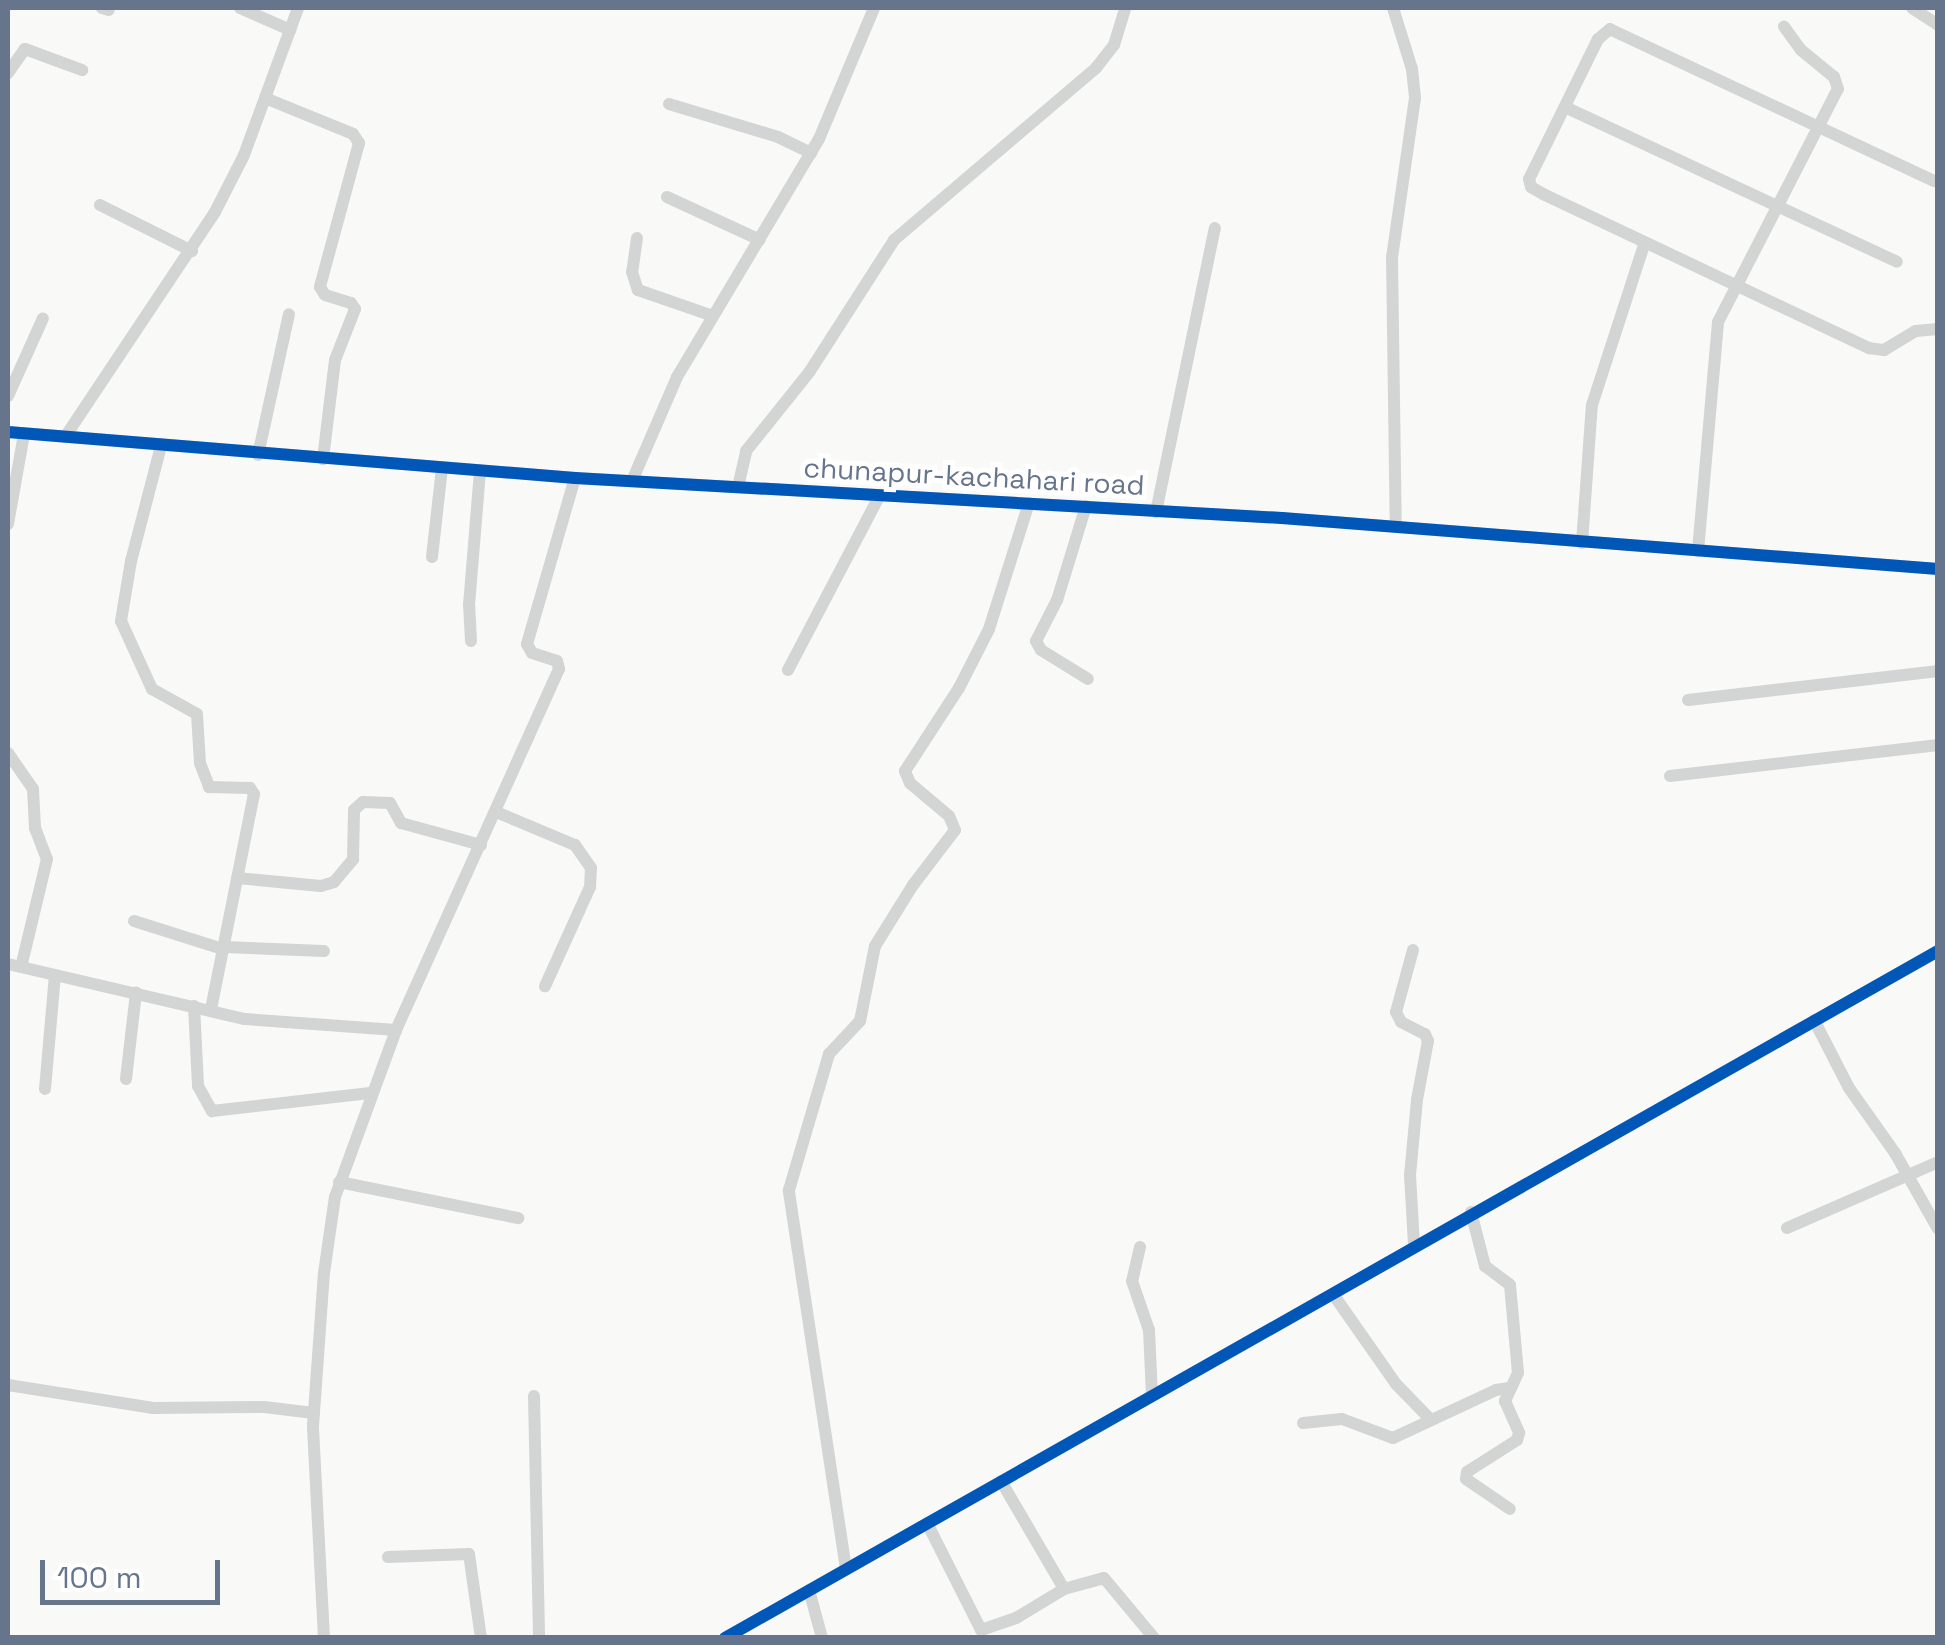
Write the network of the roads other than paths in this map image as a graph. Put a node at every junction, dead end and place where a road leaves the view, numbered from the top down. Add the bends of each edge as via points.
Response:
1 (240, 8) edge
2 (298, 8) edge
3 (874, 8) edge
4 (1125, 8) edge
5 (1394, 8) edge
6 (1912, 8) edge
7 (1938, 25) edge
8 (1784, 27) dead end
9 (290, 30) junction
10 (82, 70) dead end
11 (8, 73) edge
12 (265, 98) junction
13 (668, 104) dead end
14 (1565, 107) junction
15 (1817, 126) junction
16 (811, 153) junction
17 (1934, 181) dead end
18 (668, 198) dead end
19 (100, 205) dead end
20 (1776, 205) junction
21 (1215, 228) dead end
22 (637, 238) dead end
23 (760, 240) junction
24 (1645, 242) junction
25 (192, 251) junction
26 (1897, 262) dead end
27 (1735, 285) junction
28 (289, 314) dead end
29 (712, 316) junction
30 (43, 318) dead end
31 (1938, 330) edge
32 (8, 396) edge
33 (8, 432) edge
34 (24, 434) junction
35 (64, 437) junction
36 (161, 446) junction
37 (258, 454) junction
38 (323, 459) junction
39 (442, 468) junction
40 (480, 471) junction
41 (575, 478) junction
42 (632, 481) junction
43 (738, 487) junction
44 (880, 495) junction
45 (1029, 503) junction
46 (1086, 506) junction
47 (1156, 512) junction
48 (8, 524) edge
49 (1396, 527) junction
50 (1582, 543) junction
51 (1698, 552) junction
52 (432, 557) dead end
53 (1938, 569) edge
54 (471, 641) dead end
55 (788, 670) dead end
56 (1938, 672) edge
57 (1088, 679) dead end
58 (1688, 700) dead end
59 (1938, 745) edge
60 (8, 753) edge
61 (1670, 776) dead end
62 (496, 812) junction
63 (481, 845) junction
64 (238, 878) junction
65 (134, 921) dead end
66 (224, 948) junction
67 (1413, 950) dead end
68 (1938, 950) edge
69 (324, 951) dead end
70 (14, 965) edge
71 (55, 975) junction
72 (545, 986) dead end
73 (136, 993) junction
74 (194, 1006) junction
75 (211, 1009) junction
76 (1814, 1020) junction
77 (396, 1030) junction
78 (126, 1079) dead end
79 (45, 1089) dead end
80 (370, 1093) junction
81 (1938, 1162) edge
82 (1907, 1176) junction
83 (340, 1182) junction
84 (1471, 1212) junction
85 (518, 1218) dead end
86 (1786, 1228) dead end
87 (1938, 1229) edge
88 (1414, 1244) junction
89 (1140, 1247) dead end
90 (1333, 1294) junction
91 (8, 1385) edge
92 (1510, 1388) junction
93 (534, 1396) dead end
94 (1152, 1396) junction
95 (314, 1413) junction
96 (1430, 1419) junction
97 (1303, 1423) dead end
98 (1001, 1481) junction
99 (1510, 1509) dead end
100 (927, 1523) junction
101 (388, 1557) dead end
102 (846, 1569) junction
103 (1064, 1589) junction
104 (809, 1590) junction
105 (324, 1638) edge
106 (481, 1638) edge
107 (539, 1638) edge
108 (726, 1638) edge
109 (822, 1638) edge
110 (1154, 1638) edge

1 - 9 street
2 - 9 street
3 - 16 street
4 - 43 street via 1114,46 1096,68 894,240 810,371 746,452
5 - 49 street via 1415,98 1392,257
6 - 7 street
8 - 15 street via 1836,81
9 - 12 street
10 - 11 street via 25,48
12 - 25 street via 244,155
12 - 38 street via 352,134 359,143 320,287 355,309 335,360
13 - 16 street
14 - 15 street via 1600,34 1610,29
14 - 20 street
14 - 24 street via 1530,175 1531,187
15 - 17 street
15 - 20 street
16 - 23 street
18 - 23 street
19 - 25 street
20 - 26 street
20 - 27 street
21 - 47 street
22 - 29 street via 632,272 638,290
23 - 29 street
24 - 27 street
24 - 50 street via 1592,405
25 - 35 street
27 - 31 street via 1875,350 1916,331
27 - 51 street via 1716,332
28 - 37 street
29 - 42 street via 669,393
30 - 32 street
33 - 34 street, chunapur-kachahari road
34 - 35 street, chunapur-kachahari road
34 - 48 street
35 - 36 street, chunapur-kachahari road
36 - 37 street, chunapur-kachahari road
36 - 64 street via 121,621 152,689 197,714 200,762 210,787 252,791
37 - 38 street, chunapur-kachahari road
38 - 39 street, chunapur-kachahari road
39 - 40 street, chunapur-kachahari road
39 - 52 street
40 - 41 street, chunapur-kachahari road
40 - 54 street
41 - 42 street, chunapur-kachahari road
41 - 62 street via 527,644 557,661 558,669
42 - 43 street, chunapur-kachahari road
43 - 44 street, chunapur-kachahari road
44 - 45 street, chunapur-kachahari road
44 - 55 street
45 - 46 street, chunapur-kachahari road
45 - 102 street via 990,628 904,772 955,830 875,946 859,1024 829,1054 788,1190
46 - 47 street, chunapur-kachahari road
46 - 57 street via 1058,600 1036,641
47 - 49 street, chunapur-kachahari road
49 - 50 street, chunapur-kachahari road
50 - 51 street, chunapur-kachahari road
51 - 53 street, chunapur-kachahari road
56 - 58 street
59 - 61 street
60 - 70 street via 33,789 35,828 47,859
62 - 63 street
62 - 72 street via 575,845 591,868 590,887
63 - 64 street via 402,823 390,803 363,802 354,810 353,860 329,885
63 - 77 street
64 - 66 street
65 - 66 street
66 - 69 street
66 - 75 street
67 - 88 street via 1396,1012 1428,1041 1410,1176
68 - 76 street
70 - 71 street
71 - 73 street
71 - 79 street
73 - 74 street
73 - 78 street
74 - 75 street
74 - 80 street via 198,1086 212,1111
75 - 77 street via 255,1020
76 - 82 street via 1857,1103
76 - 84 street
77 - 80 street
80 - 83 street
81 - 82 street
82 - 86 street
82 - 87 street
83 - 85 street
83 - 95 street via 328,1229
84 - 88 street
84 - 92 street via 1485,1266 1510,1285 1518,1373
88 - 90 street
89 - 94 street via 1132,1280 1149,1330
90 - 94 street
90 - 96 street via 1396,1384
91 - 95 street via 153,1408
92 - 96 street
92 - 99 street via 1506,1407 1519,1437 1465,1475 1476,1490
93 - 107 street
94 - 98 street
95 - 105 street
96 - 97 street via 1388,1438 1342,1419
98 - 100 street
98 - 103 street
100 - 102 street
100 - 103 street via 981,1630
101 - 106 street via 469,1554
102 - 104 street
103 - 110 street via 1108,1579
104 - 108 street
104 - 109 street

